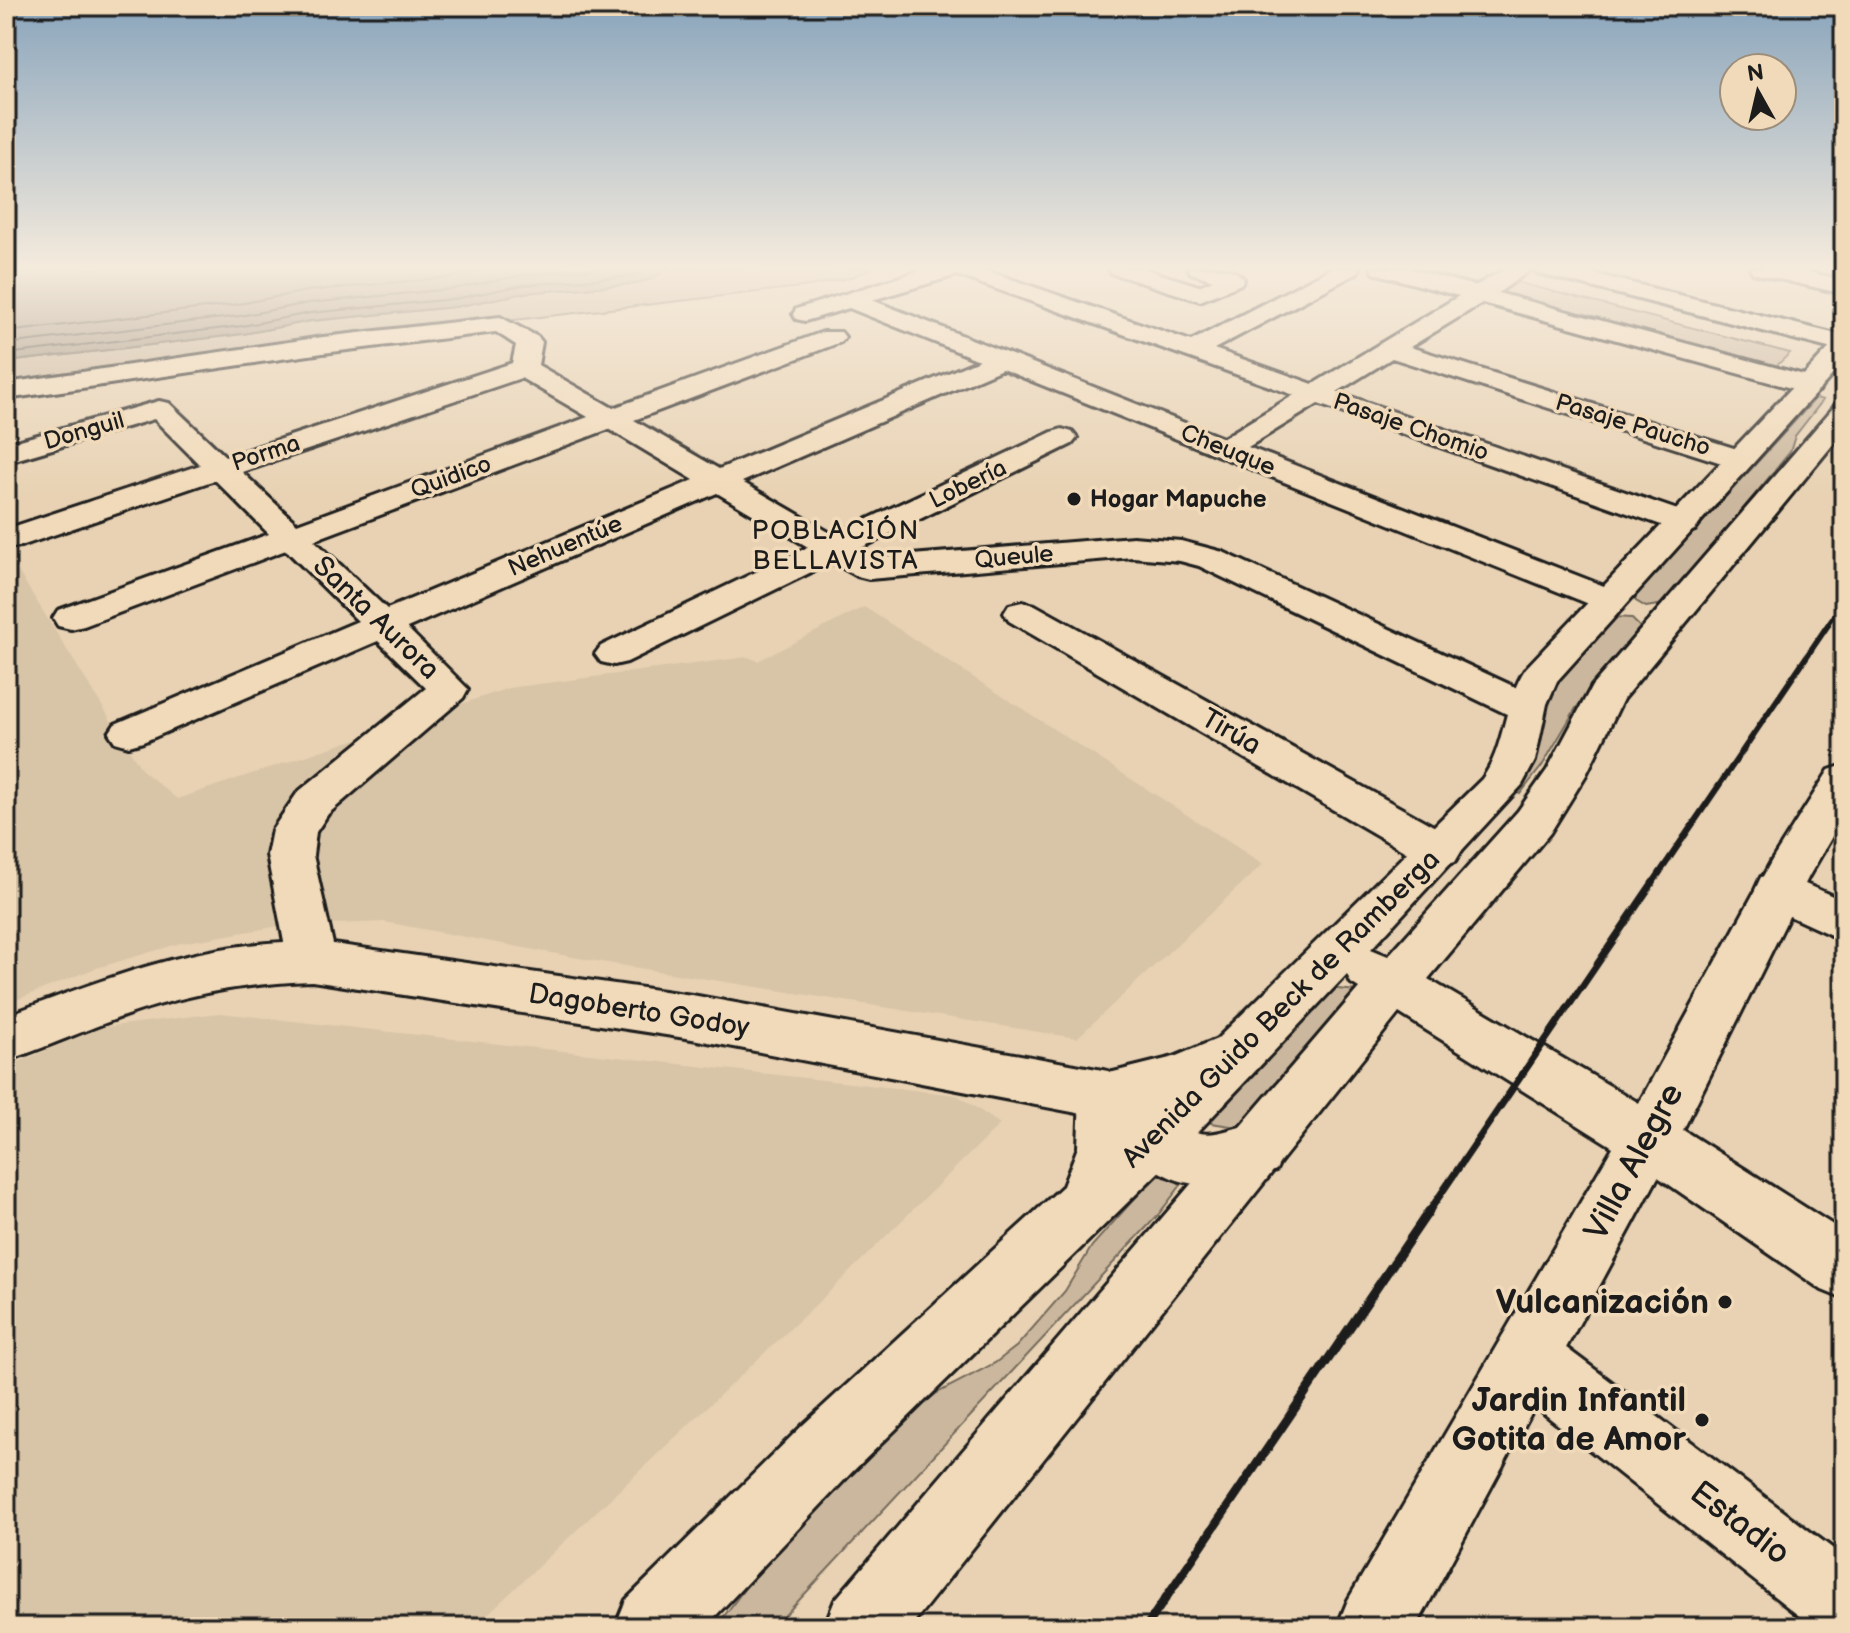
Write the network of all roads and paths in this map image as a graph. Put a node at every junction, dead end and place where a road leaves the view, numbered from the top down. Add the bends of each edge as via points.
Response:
1 (330, 344) edge
2 (529, 344) edge
3 (812, 344) edge
4 (961, 344) edge
5 (1173, 344) edge
6 (1205, 344) edge
7 (1398, 344) edge
8 (1661, 344) edge
9 (1844, 346) edge
10 (1390, 349) junction
11 (1192, 351) junction
12 (1001, 360) junction
13 (524, 368) junction
14 (1809, 385) junction
15 (6, 391) edge
16 (1316, 394) junction
17 (1844, 395) edge
18 (159, 409) joint
19 (1844, 413) edge
20 (611, 418) junction
21 (1062, 438) dead end
22 (1225, 449) junction
23 (8, 453) dead end
24 (1739, 459) junction
25 (221, 468) junction
26 (718, 481) junction
27 (1684, 523) junction
28 (292, 536) junction
29 (9, 539) dead end
30 (834, 549) junction
31 (1609, 601) junction
32 (1022, 613) dead end
33 (71, 618) dead end
34 (1666, 623) junction
35 (383, 624) junction
36 (614, 654) dead end
37 (1525, 707) junction
38 (129, 733) dead end
39 (1844, 780) edge
40 (1439, 850) junction
41 (1778, 890) junction
42 (1844, 922) edge
43 (1338, 951) junction
44 (312, 961) junction
45 (1394, 983) junction
46 (6, 1039) edge
47 (1244, 1048) junction
48 (1108, 1095) junction
49 (1154, 1139) junction
50 (1649, 1139) junction
51 (1256, 1151) junction
52 (1076, 1215) junction
53 (1844, 1268) edge
54 (1526, 1358) junction
55 (1840, 1600) dead end
56 (653, 1627) edge
57 (862, 1627) edge
58 (1375, 1627) edge

1 - 15 street
2 - 13 street
3 - 20 street, Quidico
4 - 12 street, Cheuque
5 - 11 street, Pasaje Chomio
6 - 11 street
7 - 10 street
8 - 14 street
9 - 14 street, Avenida Guido Beck de Ramberga
10 - 16 street
10 - 24 street, Pasaje Paucho
11 - 16 street, Pasaje Chomio
12 - 22 street, Cheuque
12 - 26 street, Nehuentúe
13 - 20 street, Queule
13 - 25 street, Porma
14 - 17 street
14 - 24 street, Avenida Guido Beck de Ramberga
16 - 22 street
16 - 27 street, Pasaje Chomio
18 - 23 street, Donguil
18 - 25 street, Santa Aurora
19 - 34 street, Avenida Guido Beck de Ramberga
20 - 26 street, Queule
20 - 28 street, Quidico
21 - 30 street, Lobería
22 - 31 street, Cheuque
24 - 27 street, Avenida Guido Beck de Ramberga
25 - 28 street, Santa Aurora
25 - 29 street, Porma
26 - 30 street, Queule
26 - 35 street, Nehuentúe
27 - 31 street, Avenida Guido Beck de Ramberga
28 - 33 street, Quidico
28 - 35 street, Santa Aurora
30 - 36 street, Lobería
30 - 37 street, Queule via 869,569 1133,547 1196,554
31 - 34 street, Cheuque
31 - 37 street, Avenida Guido Beck de Ramberga via 1540,676
32 - 40 street, Tirúa
34 - 45 street, Avenida Guido Beck de Ramberga via 1606,695 1534,822
35 - 38 street, Nehuentúe
35 - 44 street, Santa Aurora via 449,689 313,803 294,830 290,855
37 - 40 street, Avenida Guido Beck de Ramberga via 1523,739 1508,777
39 - 41 street, Villa Alegre
40 - 43 street, Avenida Guido Beck de Ramberga
41 - 42 street
41 - 50 street, Villa Alegre
43 - 45 street
43 - 47 street, Avenida Guido Beck de Ramberga
44 - 46 street, Dagoberto Godoy via 253,963 180,976
44 - 48 street, Dagoberto Godoy via 692,1017
45 - 50 street
45 - 51 street, Avenida Guido Beck de Ramberga
47 - 48 street via 1180,1079
47 - 49 street, Avenida Guido Beck de Ramberga
48 - 49 street
48 - 52 street via 1106,1156
49 - 51 street via 1196,1160
49 - 52 street, Avenida Guido Beck de Ramberga
50 - 53 street
50 - 54 street, Villa Alegre
51 - 57 street, Avenida Guido Beck de Ramberga
52 - 56 street, Avenida Guido Beck de Ramberga via 828,1448
54 - 55 street, Estadio
54 - 58 street, Villa Alegre

